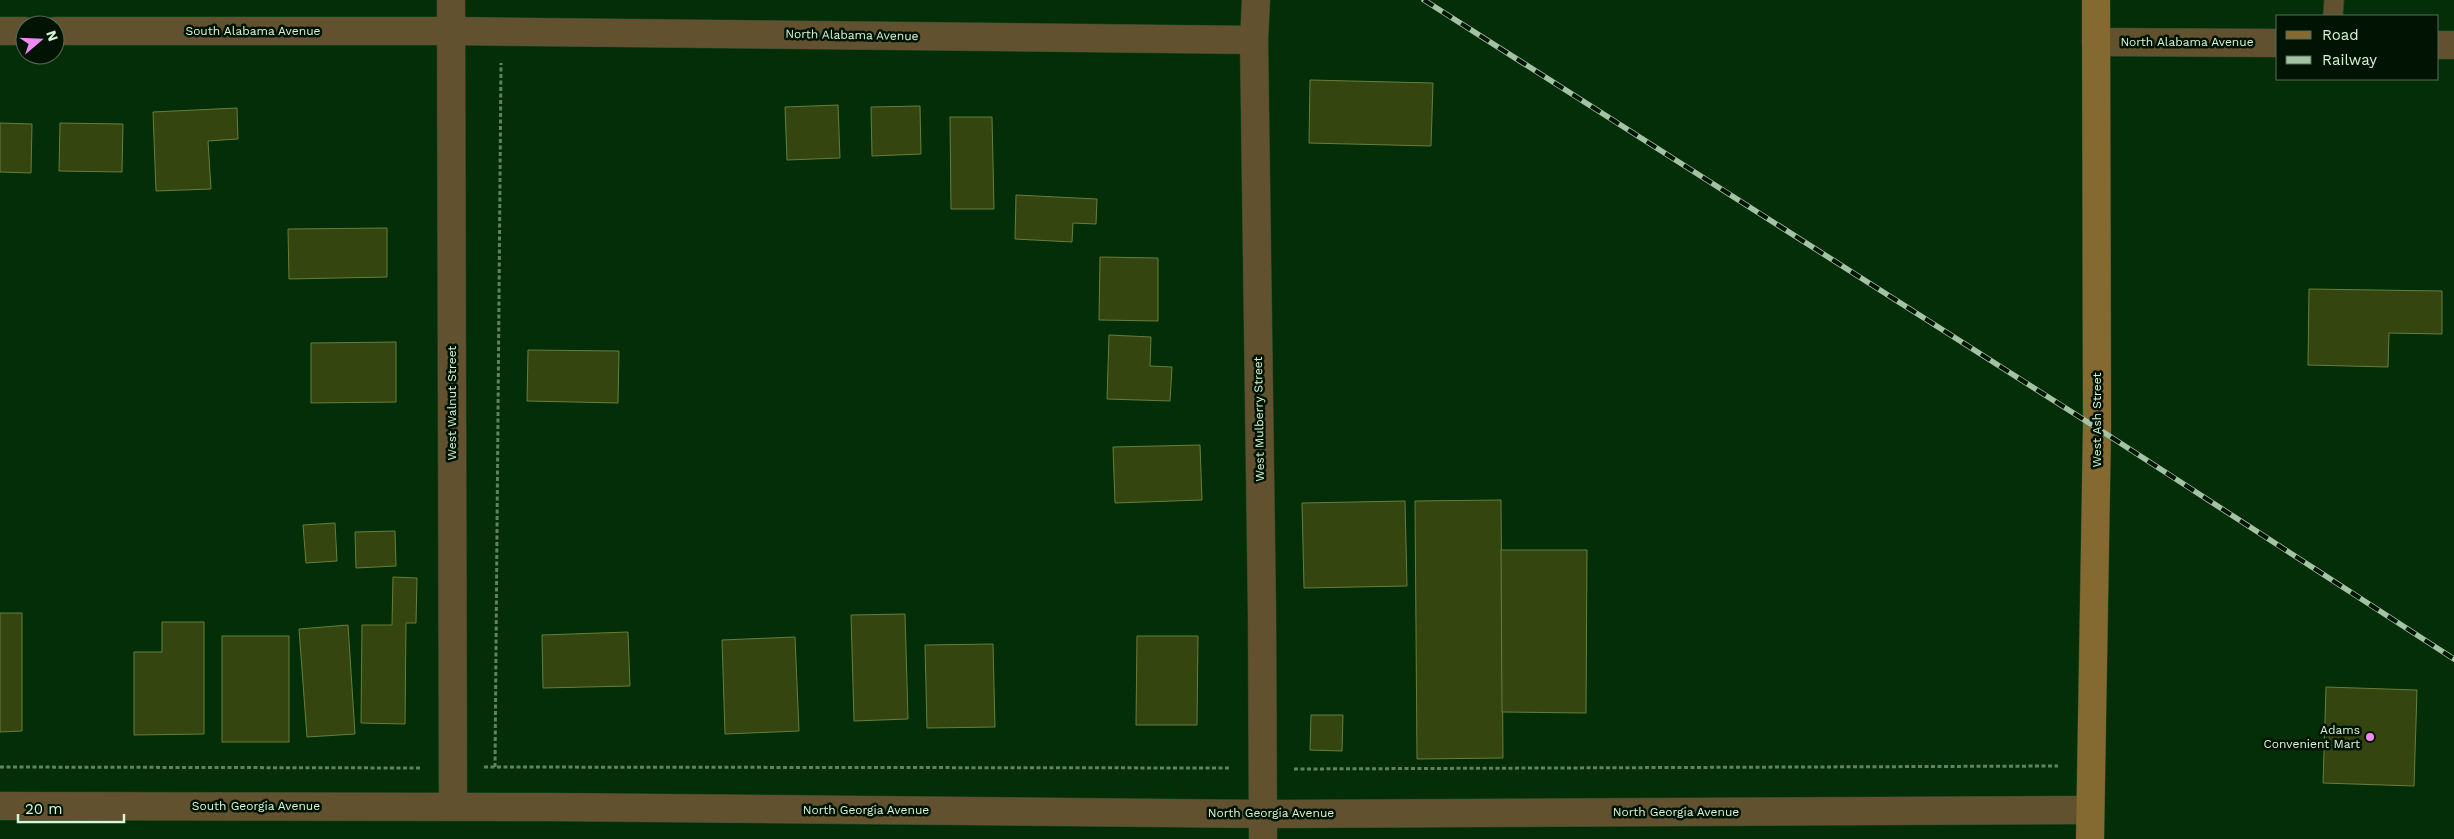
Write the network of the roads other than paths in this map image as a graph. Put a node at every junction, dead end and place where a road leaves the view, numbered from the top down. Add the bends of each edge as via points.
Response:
1 (451, 0) edge
2 (1256, 0) edge
3 (2096, 0) edge
4 (2334, 0) edge
5 (2333, 15) edge
6 (0, 30) edge
7 (15, 31) edge
8 (65, 31) edge
9 (450, 31) junction
10 (1254, 40) junction
11 (2096, 42) junction
12 (2276, 43) edge
13 (2439, 44) edge
14 (2454, 45) edge
15 (0, 806) edge
16 (453, 806) junction
17 (2090, 810) junction
18 (1264, 826) edge
19 (2090, 839) edge

1 - 9 street, West Walnut Street
2 - 10 street, West Mulberry Street
3 - 11 main road, West Ash Street
4 - 5 lane
6 - 7 street
8 - 9 street, South Alabama Avenue
9 - 10 street, North Alabama Avenue
9 - 16 street, West Walnut Street
10 - 18 street, West Mulberry Street
11 - 12 street, North Alabama Avenue
11 - 17 main road, West Ash Street via 2097,428
13 - 14 street
15 - 16 street, South Georgia Avenue
16 - 18 street, North Georgia Avenue
17 - 18 street, North Georgia Avenue
17 - 19 main road, West Ash Street

